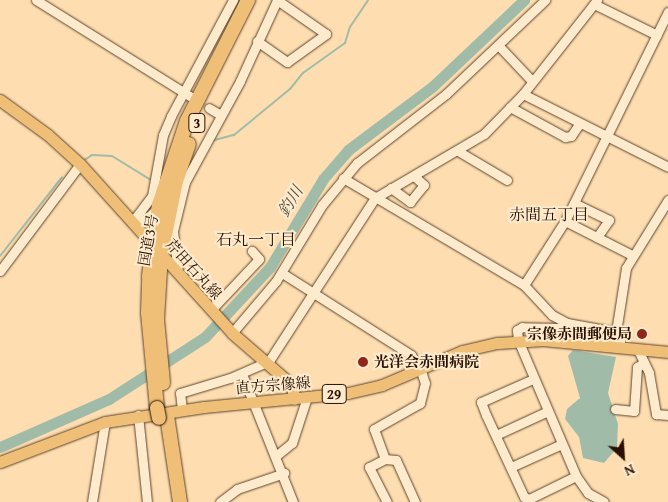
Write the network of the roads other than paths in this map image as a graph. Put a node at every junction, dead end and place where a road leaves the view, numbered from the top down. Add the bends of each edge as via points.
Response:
1 (36, 0) edge
2 (233, 0) edge
3 (248, 0) edge
4 (258, 0) edge
5 (277, 0) edge
6 (545, 0) edge
7 (596, 2) edge
8 (668, 12) edge
9 (657, 35) junction
10 (257, 41) junction
11 (499, 46) junction
12 (532, 81) junction
13 (523, 94) junction
14 (188, 96) junction
15 (0, 100) edge
16 (510, 107) junction
17 (209, 108) dead end
18 (219, 114) junction
19 (579, 124) junction
20 (606, 138) junction
21 (458, 151) junction
22 (80, 164) junction
23 (668, 167) edge
24 (414, 176) junction
25 (343, 178) junction
26 (506, 180) dead end
27 (392, 188) junction
28 (375, 198) junction
29 (668, 200) edge
30 (574, 203) junction
31 (160, 205) junction
32 (133, 221) junction
33 (565, 221) junction
34 (597, 237) junction
35 (157, 249) junction
36 (252, 251) dead end
37 (632, 255) junction
38 (0, 270) edge
39 (178, 273) junction
40 (282, 273) junction
41 (524, 284) junction
42 (313, 294) junction
43 (211, 310) junction
44 (567, 323) junction
45 (587, 328) junction
46 (231, 332) junction
47 (518, 340) junction
48 (620, 348) junction
49 (638, 350) junction
50 (668, 352) edge
51 (644, 363) junction
52 (264, 364) junction
53 (420, 368) junction
54 (242, 374) junction
55 (533, 379) junction
56 (307, 398) junction
57 (294, 399) junction
58 (254, 403) junction
59 (615, 409) dead end
60 (182, 410) junction
61 (548, 411) junction
62 (162, 412) junction
63 (138, 415) junction
64 (668, 415) edge
65 (105, 422) junction
66 (496, 435) junction
67 (562, 444) junction
68 (277, 455) junction
69 (384, 460) junction
70 (0, 462) edge
71 (510, 467) junction
72 (284, 473) junction
73 (576, 476) junction
74 (291, 500) edge
75 (600, 501) edge
76 (92, 502) edge
77 (147, 502) edge
78 (171, 502) edge
79 (180, 502) edge
80 (220, 502) edge
81 (300, 502) edge
82 (387, 502) edge
83 (415, 502) edge

1 - 14 street
2 - 14 street
3 - 31 highway, 国道3号 / 3 via 188,121
4 - 35 highway, 国道3号 / 3 via 186,152
5 - 10 street
5 - 10 street via 326,34 287,62
6 - 11 street
7 - 9 street
7 - 12 street
8 - 9 street
9 - 20 street
10 - 18 street via 240,81
11 - 12 street
11 - 25 street
12 - 13 street
13 - 16 street
13 - 19 street
14 - 32 street via 163,135 152,196
15 - 22 main road, 芹田石丸線 via 48,135
16 - 19 street via 565,137 571,136
16 - 21 street via 484,134
17 - 18 street
18 - 39 street via 185,182 172,231
19 - 20 street
20 - 23 street
20 - 30 street
21 - 24 street
21 - 26 street
22 - 32 main road, 芹田石丸線
22 - 38 street
24 - 27 street
24 - 27 street via 424,185 410,202
25 - 28 street
25 - 40 street via 322,205
27 - 28 street
28 - 41 street
28 - 42 street
29 - 37 street
30 - 33 street
30 - 34 street via 609,220
31 - 32 street via 153,216
31 - 35 highway, 国道3号 / 3
32 - 35 main road, 芹田石丸線
33 - 34 street
33 - 41 street
34 - 37 street
35 - 39 main road, 芹田石丸線
35 - 62 highway, 国道3号 / 3 via 154,355
36 - 43 street via 258,259
37 - 45 street via 616,332
39 - 43 main road, 芹田石丸線
40 - 42 street
40 - 46 street
41 - 44 street via 552,315
42 - 52 street
42 - 53 street via 411,355
43 - 46 main road, 芹田石丸線
44 - 45 street
44 - 47 street via 561,328 522,327 517,330
45 - 48 street via 590,334 620,340
46 - 52 main road, 芹田石丸線
47 - 48 main road, 直方宗像線 / 29
47 - 53 main road, 直方宗像線 / 29 via 471,348
47 - 55 street
48 - 49 main road, 直方宗像線 / 29
49 - 50 main road, 直方宗像線 / 29
49 - 51 street
51 - 59 street via 637,367 634,411
51 - 64 street via 653,387 656,414
52 - 54 street
52 - 57 main road, 芹田石丸線 via 292,385
53 - 56 main road, 直方宗像線 / 29 via 367,389
53 - 69 street via 425,383 420,403 374,429
54 - 58 street
54 - 60 street via 180,393
55 - 61 street
55 - 66 street via 481,402
56 - 57 main road, 直方宗像線 / 29
56 - 68 street via 292,443
57 - 58 main road, 直方宗像線 / 29
58 - 60 main road, 直方宗像線 / 29
58 - 68 street
60 - 63 main road, 直方宗像線 / 29
61 - 66 street
61 - 67 street
62 - 78 highway, 国道3号 / 3
62 - 79 highway, 国道3号 / 3
63 - 65 main road, 直方宗像線 / 29
63 - 77 street
65 - 70 main road, 直方宗像線 / 29
65 - 76 street
66 - 71 street
67 - 71 street
67 - 73 street
68 - 72 street
69 - 82 street via 369,467
69 - 83 street via 396,460
71 - 73 street via 524,497 528,499
72 - 74 street
72 - 80 street via 238,489
73 - 75 street via 583,488
74 - 81 street

